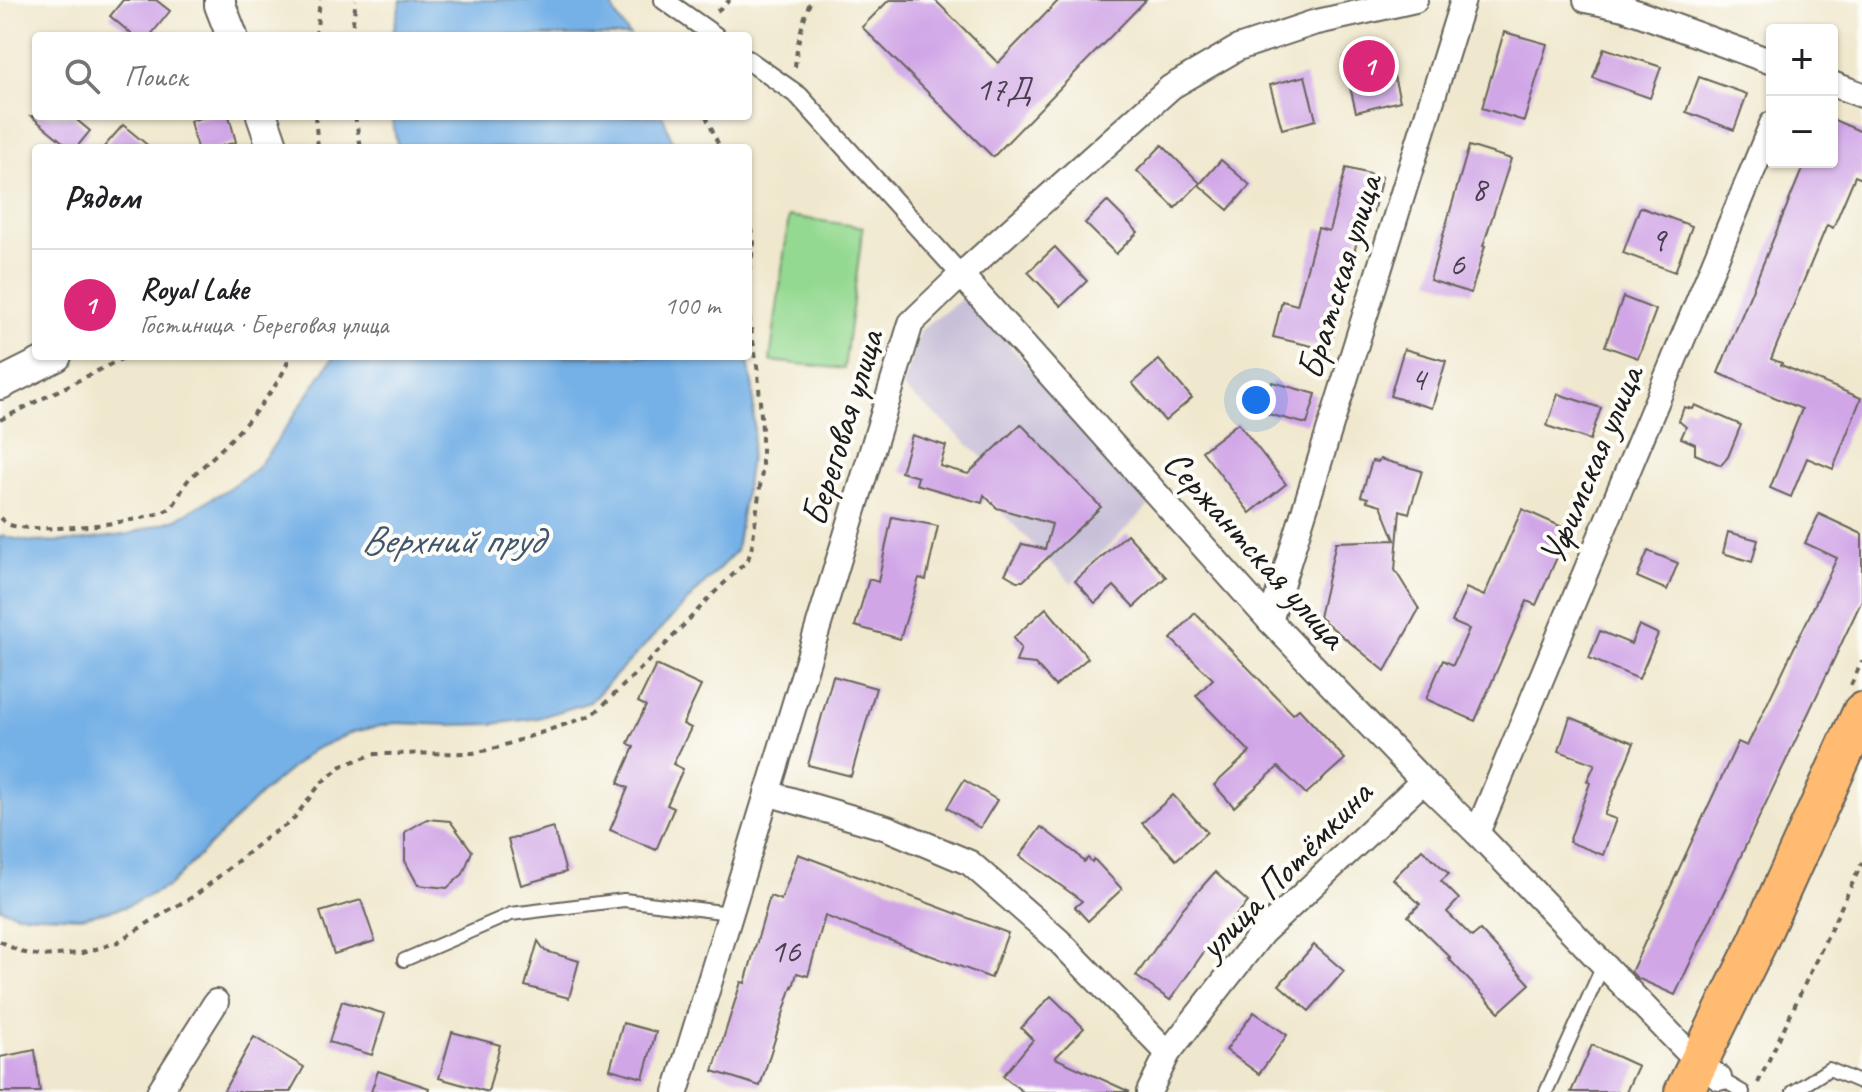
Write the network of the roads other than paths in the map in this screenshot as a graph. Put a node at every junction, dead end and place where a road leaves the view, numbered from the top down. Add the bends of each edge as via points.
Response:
1 (220, 0) edge
2 (664, 0) edge
3 (1415, 0) edge
4 (1463, 0) edge
5 (1586, 0) edge
6 (230, 32) edge
7 (709, 32) edge
8 (1766, 60) edge
9 (752, 63) edge
10 (1838, 86) edge
11 (1862, 95) edge
12 (263, 120) edge
13 (1766, 138) edge
14 (272, 144) edge
15 (961, 275) junction
16 (48, 360) edge
17 (0, 384) edge
18 (1270, 621) junction
19 (1862, 712) edge
20 (1862, 769) edge
21 (1423, 781) junction
22 (767, 793) junction
23 (1477, 833) junction
24 (730, 913) junction
25 (404, 960) dead end
26 (1604, 963) junction
27 (216, 1002) dead end
28 (1168, 1053) junction
29 (1862, 1083) edge
30 (1718, 1085) edge
31 (159, 1092) edge
32 (676, 1092) edge
33 (1149, 1092) edge
34 (1546, 1092) edge
35 (1793, 1092) edge

1 - 6 street
2 - 7 street
3 - 15 street, Береговая улица via 1313,23 1238,48 1171,87
4 - 18 street, Братская улица
5 - 8 street via 1624,8
9 - 15 street, Сержантская улица via 799,96
10 - 11 street
12 - 14 street
13 - 23 street, Уфимская улица
15 - 18 street, Сержантская улица
15 - 22 street, Береговая улица via 911,323
16 - 17 street
18 - 21 street, Сержантская улица
19 - 30 main road via 1758,941
20 - 30 main road
21 - 23 street, Сержантская улица
21 - 28 street, улица Потёмкина via 1262,933
22 - 24 street, Береговая улица
22 - 28 street via 887,828 970,863 1059,941
23 - 26 street, Сержантская улица
24 - 25 lane via 624,900 511,914
24 - 32 street, Береговая улица
26 - 30 street, Сержантская улица
26 - 34 lane
27 - 31 street
28 - 33 street, улица Потёмкина
29 - 35 lane via 1829,1069

